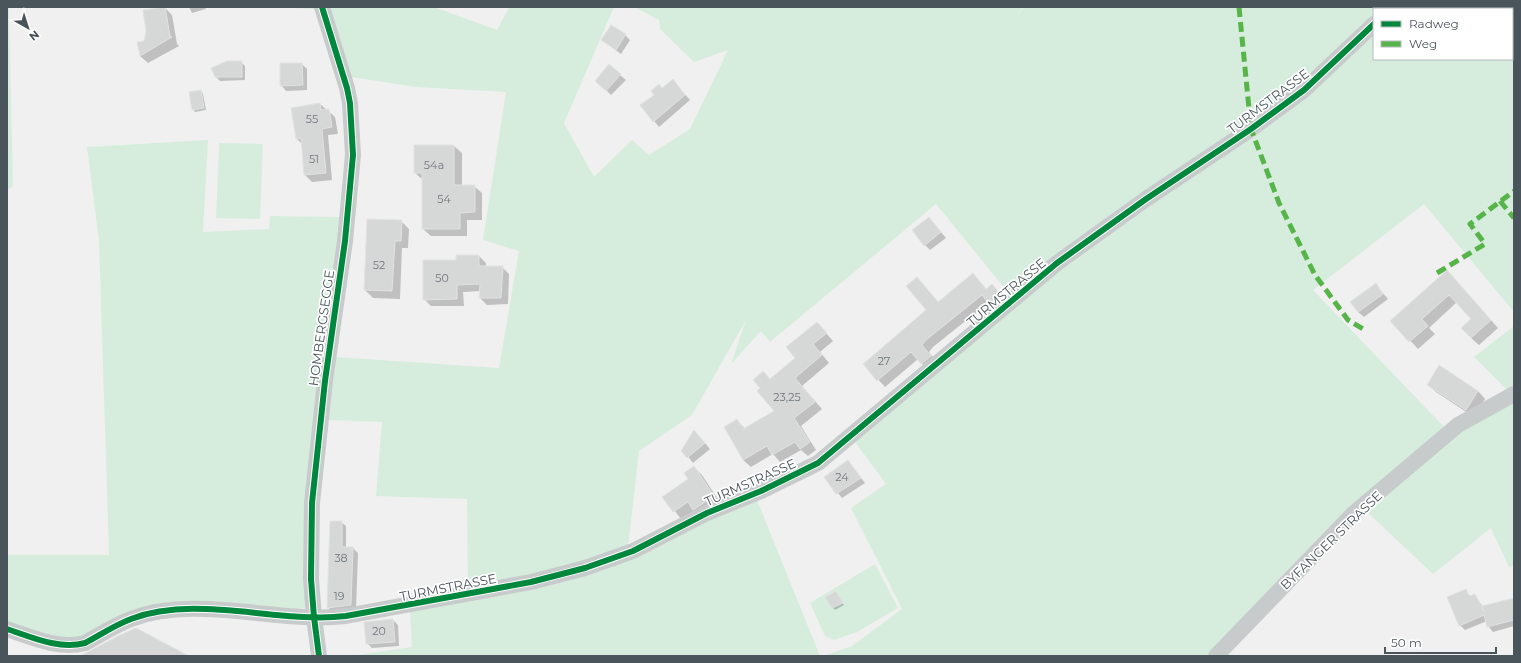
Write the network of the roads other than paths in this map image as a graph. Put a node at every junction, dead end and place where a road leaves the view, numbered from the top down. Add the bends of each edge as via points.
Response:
1 (322, 7) edge
2 (1373, 25) edge
3 (1514, 394) edge
4 (314, 617) junction
5 (7, 629) edge
6 (319, 656) edge
7 (1216, 656) edge

1 - 4 street, HOMBERGSEGGE via 347,88 353,155 345,241 315,465 310,541
2 - 4 street, TURMSTRASSE via 1304,90 1057,263 818,463 761,491 707,513 633,551 585,568 531,582 403,607 332,618
3 - 7 street, BYFANGER STRASSE via 1458,425 1354,513
4 - 5 street, TURMSTRASSE via 197,609 160,612 131,618 77,645 62,645
4 - 6 street, HOMBERGSEGGE

